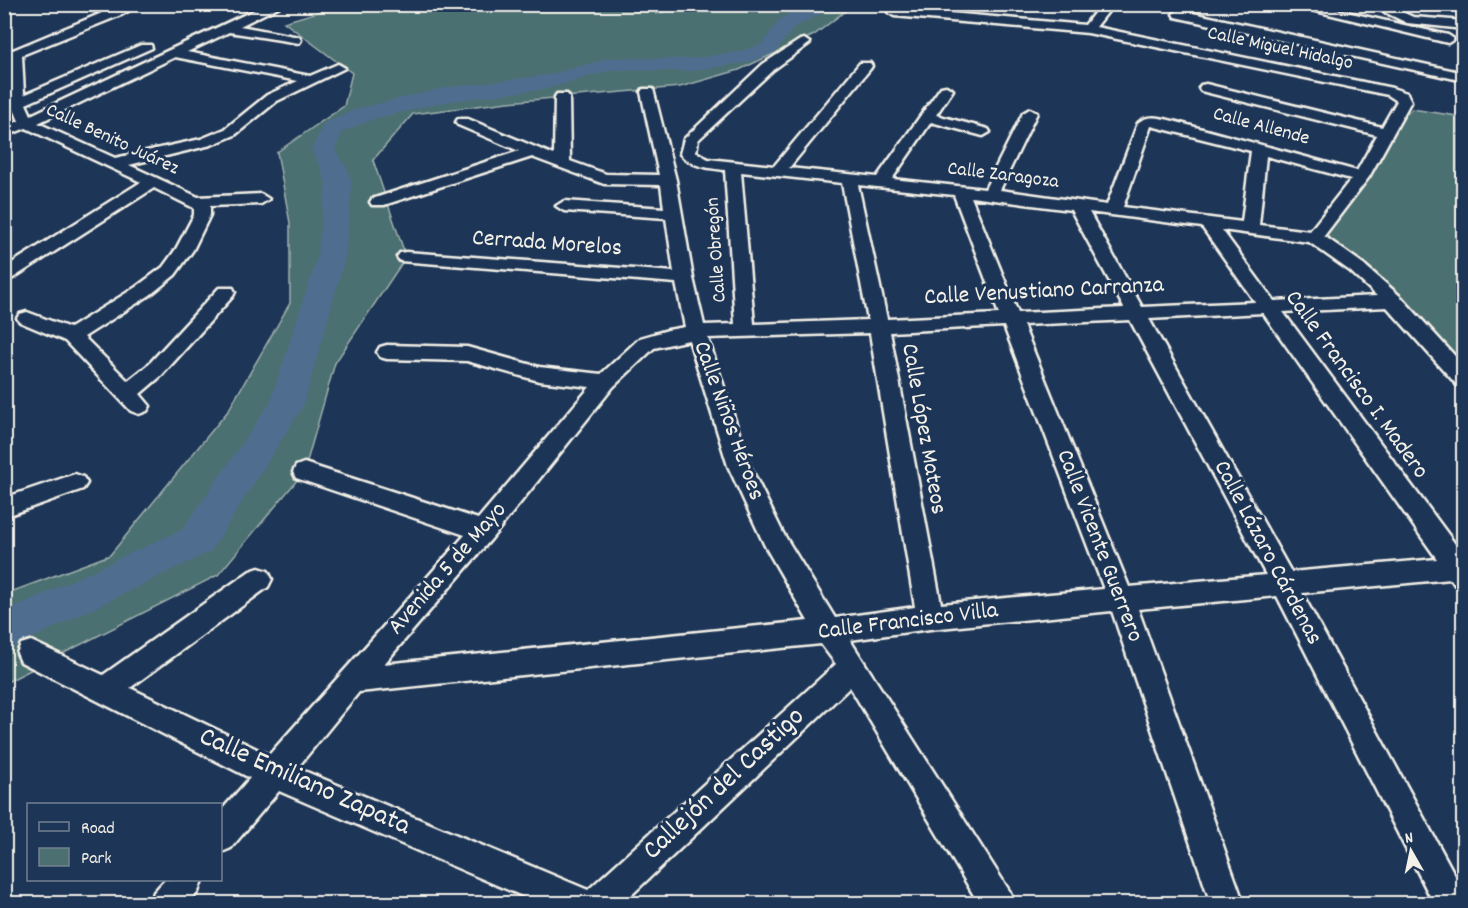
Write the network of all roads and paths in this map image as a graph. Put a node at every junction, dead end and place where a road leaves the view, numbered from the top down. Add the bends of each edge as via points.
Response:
1 (75, 4) edge
2 (134, 4) edge
3 (902, 4) edge
4 (948, 4) edge
5 (1108, 4) edge
6 (1293, 4) edge
7 (1374, 4) edge
8 (278, 5) edge
9 (984, 9) dead end
10 (1182, 9) edge
11 (117, 12) junction
12 (935, 16) junction
13 (968, 19) junction
14 (1408, 25) junction
15 (1461, 25) edge
16 (1170, 27) dead end
17 (228, 28) junction
18 (1088, 29) junction
19 (916, 31) dead end
20 (296, 40) dead end
21 (804, 43) dead end
22 (147, 48) dead end
23 (172, 53) junction
24 (8, 54) edge
25 (1445, 56) junction
26 (865, 66) dead end
27 (338, 68) dead end
28 (1464, 77) edge
29 (312, 80) junction
30 (1206, 88) dead end
31 (946, 90) dead end
32 (648, 92) dead end
33 (562, 98) dead end
34 (11, 105) edge
35 (1030, 113) dead end
36 (927, 117) junction
37 (463, 122) dead end
38 (27, 123) junction
39 (983, 132) dead end
40 (4, 133) edge
41 (1387, 133) junction
42 (1259, 148) junction
43 (531, 152) junction
44 (111, 164) junction
45 (562, 164) junction
46 (733, 166) junction
47 (778, 171) junction
48 (1361, 177) junction
49 (849, 178) junction
50 (668, 180) junction
51 (151, 183) junction
52 (881, 183) junction
53 (961, 192) junction
54 (990, 194) junction
55 (261, 199) dead end
56 (196, 202) junction
57 (378, 202) dead end
58 (564, 206) dead end
59 (1077, 206) junction
60 (1113, 210) junction
61 (674, 214) junction
62 (1208, 223) junction
63 (1250, 228) junction
64 (1314, 237) junction
65 (406, 258) dead end
66 (4, 276) edge
67 (684, 278) junction
68 (226, 292) dead end
69 (1394, 301) junction
70 (1267, 307) junction
71 (1137, 313) junction
72 (27, 318) dead end
73 (1010, 320) junction
74 (879, 326) junction
75 (703, 332) junction
76 (738, 332) junction
77 (72, 336) junction
78 (387, 352) dead end
79 (606, 381) junction
80 (1464, 381) edge
81 (304, 472) dead end
82 (75, 483) dead end
83 (4, 508) edge
84 (483, 531) junction
85 (1461, 570) edge
86 (259, 579) dead end
87 (1284, 584) junction
88 (1121, 599) junction
89 (930, 617) junction
90 (828, 631) junction
91 (31, 653) dead end
92 (853, 666) junction
93 (352, 680) junction
94 (105, 689) junction
95 (273, 773) junction
96 (222, 835) edge
97 (184, 881) edge
98 (166, 903) edge
99 (581, 903) edge
100 (597, 903) edge
101 (998, 903) edge
102 (1228, 903) edge
103 (1452, 903) edge

1 - 11 street
2 - 11 street
3 - 12 street, Calle Miguel Hidalgo via 894,12
4 - 12 street
5 - 18 street
6 - 14 street
7 - 14 street
8 - 17 street
9 - 13 street
10 - 16 street
10 - 25 street
11 - 24 street
12 - 13 street, Calle Miguel Hidalgo
12 - 19 street
13 - 18 street, Calle Miguel Hidalgo
14 - 15 street
14 - 25 street
15 - 25 street via 1453,28
17 - 20 street
17 - 23 street
18 - 41 street, Calle Miguel Hidalgo via 1392,92 1404,100
21 - 46 street, Calle Zaragoza via 768,67 691,139 688,154 704,163
22 - 34 street
23 - 29 street
23 - 38 street
24 - 34 street, Calle Benito Juárez
25 - 28 street
26 - 47 street
27 - 29 street
29 - 44 street via 272,98 239,126 206,142
30 - 41 street
31 - 36 street
32 - 50 street, Calle Niños Héroes
33 - 45 street
34 - 38 street, Calle Benito Juárez
35 - 54 street
36 - 39 street
36 - 52 street
37 - 43 street
38 - 40 street
38 - 44 street, Calle Benito Juárez
41 - 48 street
42 - 48 street, Calle Allende
42 - 60 street, Calle Allende via 1168,124 1145,123
42 - 63 street
43 - 45 street
43 - 57 street
44 - 51 street, Calle Benito Juárez
45 - 50 street via 604,179
46 - 47 street, Calle Zaragoza
46 - 76 street, Calle Obregón
47 - 49 street, Calle Zaragoza
48 - 64 street
49 - 52 street, Calle Zaragoza
49 - 74 street, Calle López Mateos
50 - 61 street, Calle Niños Héroes
51 - 56 street, Calle Benito Juárez
51 - 66 street
52 - 53 street, Calle Zaragoza
53 - 54 street, Calle Zaragoza
53 - 73 street, Calle Vicente Guerrero
54 - 59 street, Calle Zaragoza
55 - 56 street, Calle Benito Juárez
56 - 77 street via 202,207 202,215 169,271
58 - 61 street
59 - 60 street, Calle Zaragoza
59 - 71 street, Calle Lázaro Cárdenas
60 - 62 street, Calle Zaragoza
61 - 67 street, Calle Niños Héroes
62 - 63 street, Calle Zaragoza
62 - 70 street, Calle Francisco I. Madero
63 - 64 street, Calle Zaragoza
64 - 69 street
65 - 67 street, Cerrada Morelos
67 - 75 street, Calle Niños Héroes
68 - 77 street via 133,399
69 - 70 street, Calle Venustiano Carranza
69 - 80 street
70 - 71 street, Calle Venustiano Carranza
70 - 85 street, Calle Francisco I. Madero
71 - 73 street, Calle Venustiano Carranza
71 - 87 street, Calle Lázaro Cárdenas
72 - 77 street
73 - 74 street, Calle Venustiano Carranza
73 - 88 street, Calle Vicente Guerrero
74 - 76 street, Calle Venustiano Carranza
74 - 89 street, Calle López Mateos
75 - 76 street, Calle Venustiano Carranza
75 - 79 street, Avenida 5 de Mayo via 647,343
75 - 90 street, Calle Niños Héroes via 739,466 774,539
78 - 79 street via 467,354 539,374
79 - 84 street, Avenida 5 de Mayo
81 - 84 street
82 - 83 street
84 - 93 street, Avenida 5 de Mayo
85 - 87 street, Calle Francisco Villa
86 - 94 street
87 - 88 street, Calle Francisco Villa
87 - 103 street, Calle Lázaro Cárdenas
88 - 89 street, Calle Francisco Villa
88 - 102 street, Calle Vicente Guerrero
89 - 90 street, Calle Francisco Villa
90 - 92 street, Calle Niños Héroes
90 - 93 street, Calle Francisco Villa
91 - 94 street, Calle Emiliano Zapata
92 - 100 street, Callejón del Castigo
92 - 101 street, Calle Niños Héroes
93 - 95 street, Avenida 5 de Mayo
94 - 95 street, Calle Emiliano Zapata
95 - 96 street, Avenida 5 de Mayo
95 - 99 street, Calle Emiliano Zapata
97 - 98 street

